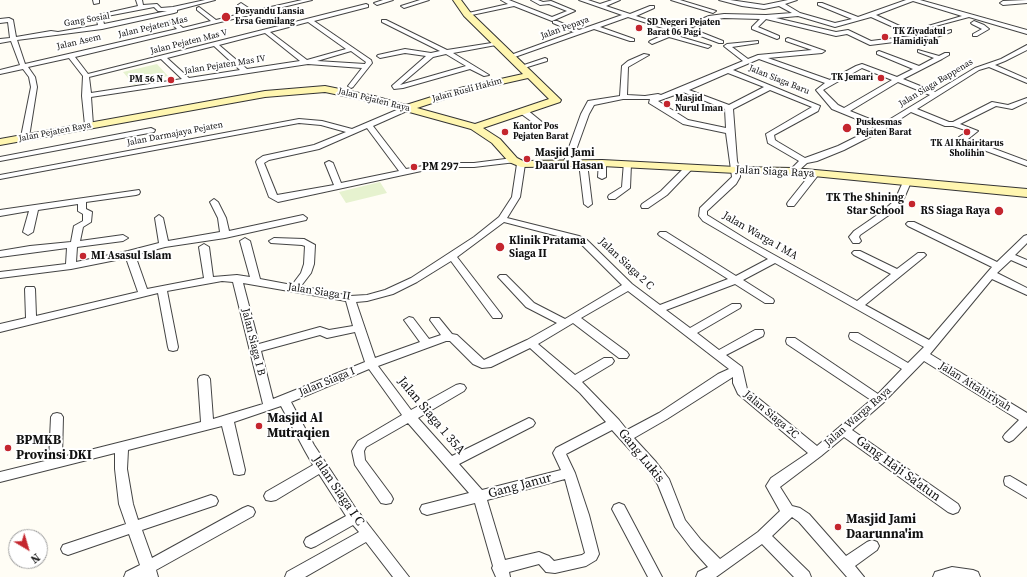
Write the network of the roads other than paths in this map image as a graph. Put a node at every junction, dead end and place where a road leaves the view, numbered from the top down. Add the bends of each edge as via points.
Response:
1 (139, 0) edge
2 (212, 0) edge
3 (302, 0) edge
4 (309, 0) edge
5 (356, 0) edge
6 (390, 0) edge
7 (426, 0) edge
8 (457, 0) edge
9 (534, 0) edge
10 (582, 0) edge
11 (617, 0) edge
12 (674, 0) edge
13 (722, 0) edge
14 (751, 0) edge
15 (794, 0) edge
16 (912, 0) edge
17 (511, 1) edge
18 (1026, 1) edge
19 (281, 2) edge
20 (377, 3) dead end
21 (1003, 3) dead end
22 (742, 4) junction
23 (780, 4) junction
24 (820, 4) dead end
25 (241, 5) dead end
26 (404, 6) dead end
27 (600, 6) junction
28 (140, 7) junction
29 (652, 7) dead end
30 (173, 9) junction
31 (199, 9) dead end
32 (126, 10) junction
33 (712, 11) dead end
34 (251, 12) junction
35 (467, 14) junction
36 (798, 14) junction
37 (628, 15) junction
38 (871, 15) junction
39 (966, 15) junction
40 (765, 18) junction
41 (858, 19) junction
42 (134, 20) junction
43 (213, 20) junction
44 (0, 21) edge
45 (172, 21) dead end
46 (310, 21) junction
47 (384, 21) dead end
48 (555, 22) dead end
49 (836, 25) junction
50 (102, 26) junction
51 (594, 27) junction
52 (930, 27) dead end
53 (180, 28) junction
54 (685, 28) junction
55 (902, 29) dead end
56 (949, 31) dead end
57 (267, 32) junction
58 (579, 32) junction
59 (1027, 32) edge
60 (672, 33) junction
61 (858, 35) dead end
62 (975, 35) dead end
63 (109, 36) dead end
64 (777, 37) dead end
65 (13, 39) junction
66 (925, 39) junction
67 (632, 40) dead end
68 (788, 40) dead end
69 (0, 41) edge
70 (652, 42) dead end
71 (721, 42) dead end
72 (756, 42) dead end
73 (112, 43) junction
74 (700, 43) dead end
75 (935, 43) dead end
76 (215, 44) junction
77 (497, 44) junction
78 (708, 46) dead end
79 (1027, 47) edge
80 (352, 49) junction
81 (920, 51) dead end
82 (448, 53) junction
83 (879, 53) dead end
84 (947, 54) dead end
85 (431, 55) junction
86 (71, 56) junction
87 (380, 56) dead end
88 (646, 56) dead end
89 (163, 57) junction
90 (510, 57) junction
91 (758, 57) junction
92 (940, 58) junction
93 (545, 60) dead end
94 (304, 62) junction
95 (748, 62) junction
96 (23, 65) junction
97 (990, 65) junction
98 (368, 66) junction
99 (472, 66) junction
100 (521, 67) junction
101 (918, 68) junction
102 (0, 70) edge
103 (244, 70) junction
104 (729, 71) junction
105 (486, 75) dead end
106 (529, 75) junction
107 (707, 75) dead end
108 (86, 76) junction
109 (898, 79) junction
110 (187, 80) junction
111 (1027, 81) edge
112 (831, 83) junction
113 (351, 86) dead end
114 (770, 87) junction
115 (683, 90) junction
116 (935, 94) junction
117 (86, 96) junction
118 (623, 97) junction
119 (1027, 100) edge
120 (406, 108) junction
121 (729, 108) junction
122 (910, 109) junction
123 (523, 111) junction
124 (844, 111) junction
125 (538, 122) dead end
126 (954, 124) junction
127 (89, 125) junction
128 (369, 126) junction
129 (475, 127) junction
130 (882, 127) junction
131 (151, 130) dead end
132 (730, 131) junction
133 (353, 132) junction
134 (25, 138) junction
135 (0, 142) edge
136 (0, 159) edge
137 (804, 161) junction
138 (517, 162) junction
139 (329, 163) dead end
140 (583, 163) junction
141 (602, 163) junction
142 (567, 164) junction
143 (628, 164) junction
144 (1027, 164) edge
145 (455, 165) dead end
146 (423, 168) dead end
147 (689, 168) junction
148 (736, 170) junction
149 (793, 171) junction
150 (404, 172) junction
151 (815, 174) junction
152 (0, 177) edge
153 (602, 177) dead end
154 (907, 182) junction
155 (339, 187) junction
156 (136, 192) dead end
157 (1026, 192) edge
158 (612, 197) dead end
159 (82, 200) junction
160 (214, 202) dead end
161 (588, 204) dead end
162 (791, 204) dead end
163 (645, 206) dead end
164 (34, 207) junction
165 (0, 213) edge
166 (159, 218) dead end
167 (303, 218) dead end
168 (502, 219) junction
169 (911, 224) dead end
170 (28, 232) dead end
171 (663, 234) dead end
172 (225, 235) junction
173 (123, 238) dead end
174 (1027, 238) edge
175 (245, 241) dead end
176 (274, 241) dead end
177 (856, 241) dead end
178 (164, 244) junction
179 (74, 245) junction
180 (204, 247) dead end
181 (857, 253) dead end
182 (0, 254) edge
183 (130, 254) junction
184 (921, 255) dead end
185 (452, 256) junction
186 (1010, 256) junction
187 (775, 259) junction
188 (1027, 264) edge
189 (70, 266) junction
190 (995, 270) junction
191 (898, 273) junction
192 (0, 275) edge
193 (503, 277) dead end
194 (237, 278) junction
195 (209, 280) junction
196 (736, 280) junction
197 (256, 281) junction
198 (628, 286) junction
199 (30, 289) dead end
200 (162, 289) junction
201 (294, 289) junction
202 (1027, 292) edge
203 (143, 293) junction
204 (350, 299) junction
205 (769, 301) dead end
206 (858, 305) junction
207 (736, 306) dead end
208 (659, 309) junction
209 (497, 316) dead end
210 (31, 320) junction
211 (409, 320) dead end
212 (435, 320) dead end
213 (569, 320) junction
214 (0, 328) edge
215 (360, 328) junction
216 (690, 333) junction
217 (759, 333) dead end
218 (448, 336) junction
219 (854, 336) dead end
220 (791, 341) dead end
221 (531, 343) junction
222 (427, 344) junction
223 (173, 347) dead end
224 (255, 349) junction
225 (927, 350) junction
226 (718, 354) junction
227 (623, 355) dead end
228 (608, 361) dead end
229 (371, 364) junction
230 (910, 369) junction
231 (738, 370) junction
232 (204, 379) dead end
233 (574, 381) junction
234 (460, 388) dead end
235 (284, 399) junction
236 (879, 400) junction
237 (269, 406) junction
238 (1025, 416) edge
239 (57, 417) dead end
240 (410, 417) junction
241 (227, 420) junction
242 (529, 423) dead end
243 (615, 424) junction
244 (207, 425) junction
245 (843, 430) junction
246 (626, 437) junction
247 (1009, 437) dead end
248 (122, 446) junction
249 (817, 453) junction
250 (451, 462) junction
251 (55, 463) junction
252 (321, 467) junction
253 (239, 470) dead end
254 (569, 473) junction
255 (0, 477) edge
256 (1010, 481) dead end
257 (1027, 493) edge
258 (271, 496) dead end
259 (386, 499) dead end
260 (211, 500) dead end
261 (952, 508) dead end
262 (426, 509) dead end
263 (619, 509) dead end
264 (787, 511) junction
265 (248, 512) dead end
266 (355, 518) junction
267 (133, 526) junction
268 (368, 534) junction
269 (763, 536) junction
270 (311, 542) dead end
271 (872, 546) dead end
272 (68, 549) dead end
273 (845, 565) junction
274 (719, 568) junction
275 (150, 572) edge
276 (501, 572) edge
277 (398, 576) edge
278 (131, 577) edge
279 (292, 577) edge
280 (655, 577) edge
281 (703, 577) edge
282 (804, 577) edge
283 (857, 577) edge
284 (940, 577) edge
285 (973, 577) edge

1 - 28 street
2 - 30 street, Gang Sosial
3 - 19 street, Jalan Asem
4 - 86 street, Jalan Pejaten Mas
5 - 46 street, Jalan Pejaten Mas V via 366,6
6 - 20 street
7 - 26 street
8 - 35 main road
9 - 17 street via 542,4 549,2 572,11 552,19
10 - 27 street
11 - 27 street
12 - 33 street
13 - 22 street
14 - 22 street
15 - 23 street
16 - 38 street
16 - 39 street
17 - 35 street
18 - 21 street
19 - 34 street, Jalan Asem
22 - 23 street via 764,7
23 - 36 street
24 - 41 street
25 - 34 street
27 - 37 street
28 - 30 street via 155,5 160,10
28 - 32 street
29 - 37 street, Jalan Pepaya
30 - 42 street, Gang Sosial via 175,11
31 - 43 street
32 - 42 street
32 - 50 street via 100,16
34 - 43 street, Jalan Asem
35 - 77 main road
36 - 40 street
36 - 49 street
37 - 51 street, Jalan Pepaya
37 - 60 street
38 - 41 street
38 - 55 street
39 - 52 street
39 - 59 street
39 - 62 street via 985,28
40 - 54 street via 709,18
40 - 64 street via 754,28
40 - 66 street via 834,34 847,32 870,43 919,37
41 - 49 street
42 - 50 street, Gang Sosial
43 - 53 street, Jalan Asem
44 - 65 street via 10,20
45 - 53 street
46 - 57 street, Jalan Pejaten Mas V
46 - 80 street
47 - 82 street
48 - 58 street
49 - 61 street
50 - 65 street, Gang Sosial
51 - 58 street, Jalan Pepaya
51 - 67 street
53 - 73 street, Jalan Asem
54 - 60 street
54 - 71 street
56 - 66 street
57 - 76 street, Jalan Pejaten Mas V
57 - 94 street
58 - 90 street, Jalan Pepaya
60 - 70 street
60 - 74 street
60 - 78 street
63 - 73 street
65 - 69 street, Gang Sosial
65 - 96 street
66 - 75 street
68 - 91 street via 822,51
72 - 95 street via 727,46
73 - 96 street, Jalan Asem
76 - 89 street, Jalan Pejaten Mas V
76 - 103 street
77 - 82 street
77 - 90 main road
79 - 97 street, Jalan Siaga Bappenas
80 - 94 street, Jalan Pejaten Mas IV
80 - 98 street via 369,60
81 - 92 street
82 - 85 street
82 - 99 street
83 - 101 street
84 - 92 street
85 - 87 street via 405,51
85 - 99 street via 394,86 401,87
86 - 96 street, Jalan Pejaten Mas
86 - 108 street
88 - 118 street via 625,66
89 - 108 street, Jalan Pejaten Mas V
89 - 110 street
90 - 100 main road
91 - 95 street
91 - 112 street
92 - 101 street
93 - 100 street
94 - 98 street, Jalan Pejaten Mas IV
94 - 103 street, Jalan Pejaten Mas IV
95 - 104 street
96 - 102 street, Jalan Asem
96 - 134 street via 32,77 34,87
97 - 111 street
97 - 116 street, Jalan Siaga Bappenas via 978,69
98 - 113 street
99 - 105 street
100 - 106 main road
101 - 109 street
103 - 110 street, Jalan Pejaten Mas IV
104 - 114 street, Jalan Siaga Baru
104 - 115 street
106 - 120 main road, Jalan Rusli Hakim via 463,90
106 - 123 main road via 556,101
107 - 118 street via 653,98
108 - 117 street
109 - 112 street via 862,66
109 - 116 street
109 - 124 street
110 - 117 street, Jalan Pejaten Mas IV
112 - 124 street via 819,91 833,105
114 - 121 street
114 - 137 street, Jalan Siaga Baru via 817,107 770,134 771,141
115 - 121 street
115 - 132 street via 652,101 686,122
116 - 122 street, Jalan Siaga Bappenas
117 - 127 street
118 - 142 street via 591,103
119 - 126 street via 1008,107 995,104
120 - 127 main road, Jalan Pejaten Raya via 345,92 300,90
120 - 128 street
120 - 129 main road, Jalan Pejaten Raya
121 - 132 street
122 - 126 street
122 - 130 street, Jalan Siaga Bappenas
123 - 125 street
123 - 129 main road
124 - 130 street
126 - 144 street via 975,132 963,140
127 - 134 main road, Jalan Pejaten Raya
128 - 133 street
128 - 150 street
129 - 138 main road via 496,141
130 - 137 street, Jalan Siaga Bappenas via 841,148
131 - 136 street
132 - 148 street
133 - 152 street, Jalan Darmajaya Pejaten via 322,123 299,121
133 - 155 street via 324,145 266,158 260,162 273,197 280,199
134 - 135 main road, Jalan Pejaten Raya
137 - 149 street, Jalan Siaga Bappenas
138 - 142 main road, Jalan Siaga Raya
138 - 145 street
138 - 168 street, Jalan Siaga II via 516,197
139 - 155 street
140 - 141 main road, Jalan Siaga Raya
140 - 142 main road, Jalan Siaga Raya
140 - 161 street
141 - 143 main road, Jalan Siaga Raya
141 - 153 street
143 - 147 main road, Jalan Siaga Raya
143 - 158 street via 626,188
146 - 150 street
147 - 148 main road, Jalan Siaga Raya
147 - 163 street via 664,193
148 - 149 main road, Jalan Siaga Raya
148 - 187 street, Jalan Warga I MA via 733,182 704,210 704,216 710,222
149 - 151 main road, Jalan Siaga Raya
150 - 155 street
151 - 154 main road, Jalan Siaga Raya
151 - 162 street
154 - 157 main road, Jalan Siaga Raya
154 - 177 street via 899,201 857,233 854,237
156 - 159 street
159 - 164 street
159 - 179 street via 82,211 88,212 87,222 79,226
160 - 172 street via 222,218
164 - 165 street
164 - 170 street
166 - 178 street
167 - 172 street
168 - 185 street, Jalan Siaga II
168 - 198 street, Jalan Siaga 2 C via 582,240
169 - 190 street
171 - 196 street
172 - 178 street
173 - 179 street
174 - 186 street, Jalan Warga Raya
175 - 197 street
176 - 201 street via 304,242 310,245 310,264
178 - 183 street
179 - 182 street
179 - 189 street
180 - 195 street
181 - 191 street
183 - 189 street
183 - 203 street
184 - 191 street
185 - 204 street, Jalan Siaga II via 401,287 368,298
185 - 209 street
186 - 188 street
186 - 190 street, Jalan Warga Raya
187 - 196 street
187 - 206 street, Jalan Warga I MA
189 - 192 street
190 - 202 street
190 - 225 street, Jalan Warga Raya
191 - 206 street
193 - 213 street via 530,305 543,313
194 - 195 street, Jalan Siaga II
194 - 197 street, Jalan Siaga II
194 - 224 street, Jalan Siaga I B
195 - 200 street, Jalan Siaga II
196 - 205 street
196 - 208 street
197 - 201 street, Jalan Siaga II
198 - 208 street, Jalan Siaga 2 C
198 - 213 street
199 - 210 street
200 - 203 street, Jalan Siaga II
200 - 223 street
201 - 204 street, Jalan Siaga II
203 - 210 street, Jalan Siaga II
204 - 215 street, Jalan Siaga 1 35A
206 - 225 street, Jalan Warga I MA
207 - 216 street
208 - 216 street, Jalan Siaga 2 C
210 - 214 street, Jalan Siaga II
211 - 222 street
212 - 218 street
213 - 221 street
213 - 227 street
215 - 224 street via 327,334 320,331
215 - 229 street, Jalan Siaga 1 35A
216 - 226 street, Jalan Siaga 2 C
217 - 226 street
218 - 221 street via 485,364
218 - 222 street, Jalan Siaga I
219 - 230 street
220 - 236 street
221 - 233 street, Gang Lukis
222 - 229 street, Jalan Siaga I
224 - 237 street, Jalan Siaga I B
225 - 230 street, Jalan Warga Raya
225 - 238 street, Jalan Attahiriyah
226 - 231 street, Jalan Siaga 2 C
228 - 233 street
229 - 235 street, Jalan Siaga I
229 - 240 street, Jalan Siaga 1 35A
230 - 236 street, Jalan Warga Raya
231 - 246 street
231 - 249 street, Jalan Siaga 2C via 742,391
232 - 244 street
233 - 243 street, Gang Lukis
234 - 240 street
235 - 237 street, Jalan Siaga I
235 - 252 street, Jalan Siaga I C
236 - 245 street, Jalan Warga Raya
237 - 241 street, Jalan Siaga I
238 - 247 street
239 - 251 street
240 - 250 street, Jalan Siaga 1 35A
240 - 259 street via 362,444 358,451 359,461
241 - 244 street, Jalan Siaga I
241 - 253 street
242 - 250 street
243 - 246 street, Gang Lukis
243 - 254 street via 560,451 559,454
244 - 248 street, Jalan Siaga I
245 - 249 street, Jalan Warga Raya
245 - 261 street, Gang Haji Sa'atun
246 - 274 street, Gang Lukis via 664,484 680,522 696,544
248 - 251 street, Jalan Siaga I
248 - 267 street via 122,485
249 - 264 street, Jalan Warga Raya via 774,484 774,490
250 - 262 street, Jalan Siaga 1 35A via 480,496
251 - 255 street, Jalan Siaga I
252 - 258 street
252 - 266 street, Jalan Siaga I C
254 - 276 street, Gang Janur via 480,498
254 - 276 street via 582,514 591,556 586,560 555,567 539,558
256 - 257 street
260 - 267 street
263 - 280 street
264 - 269 street
264 - 273 street via 795,512 804,518
265 - 275 street
266 - 268 street, Jalan Siaga I C
266 - 270 street
267 - 272 street
267 - 275 street
268 - 277 street, Jalan Siaga I C
268 - 279 street
269 - 274 street
269 - 282 street
271 - 273 street
273 - 283 street
274 - 281 street
275 - 278 street
284 - 285 street via 952,573

